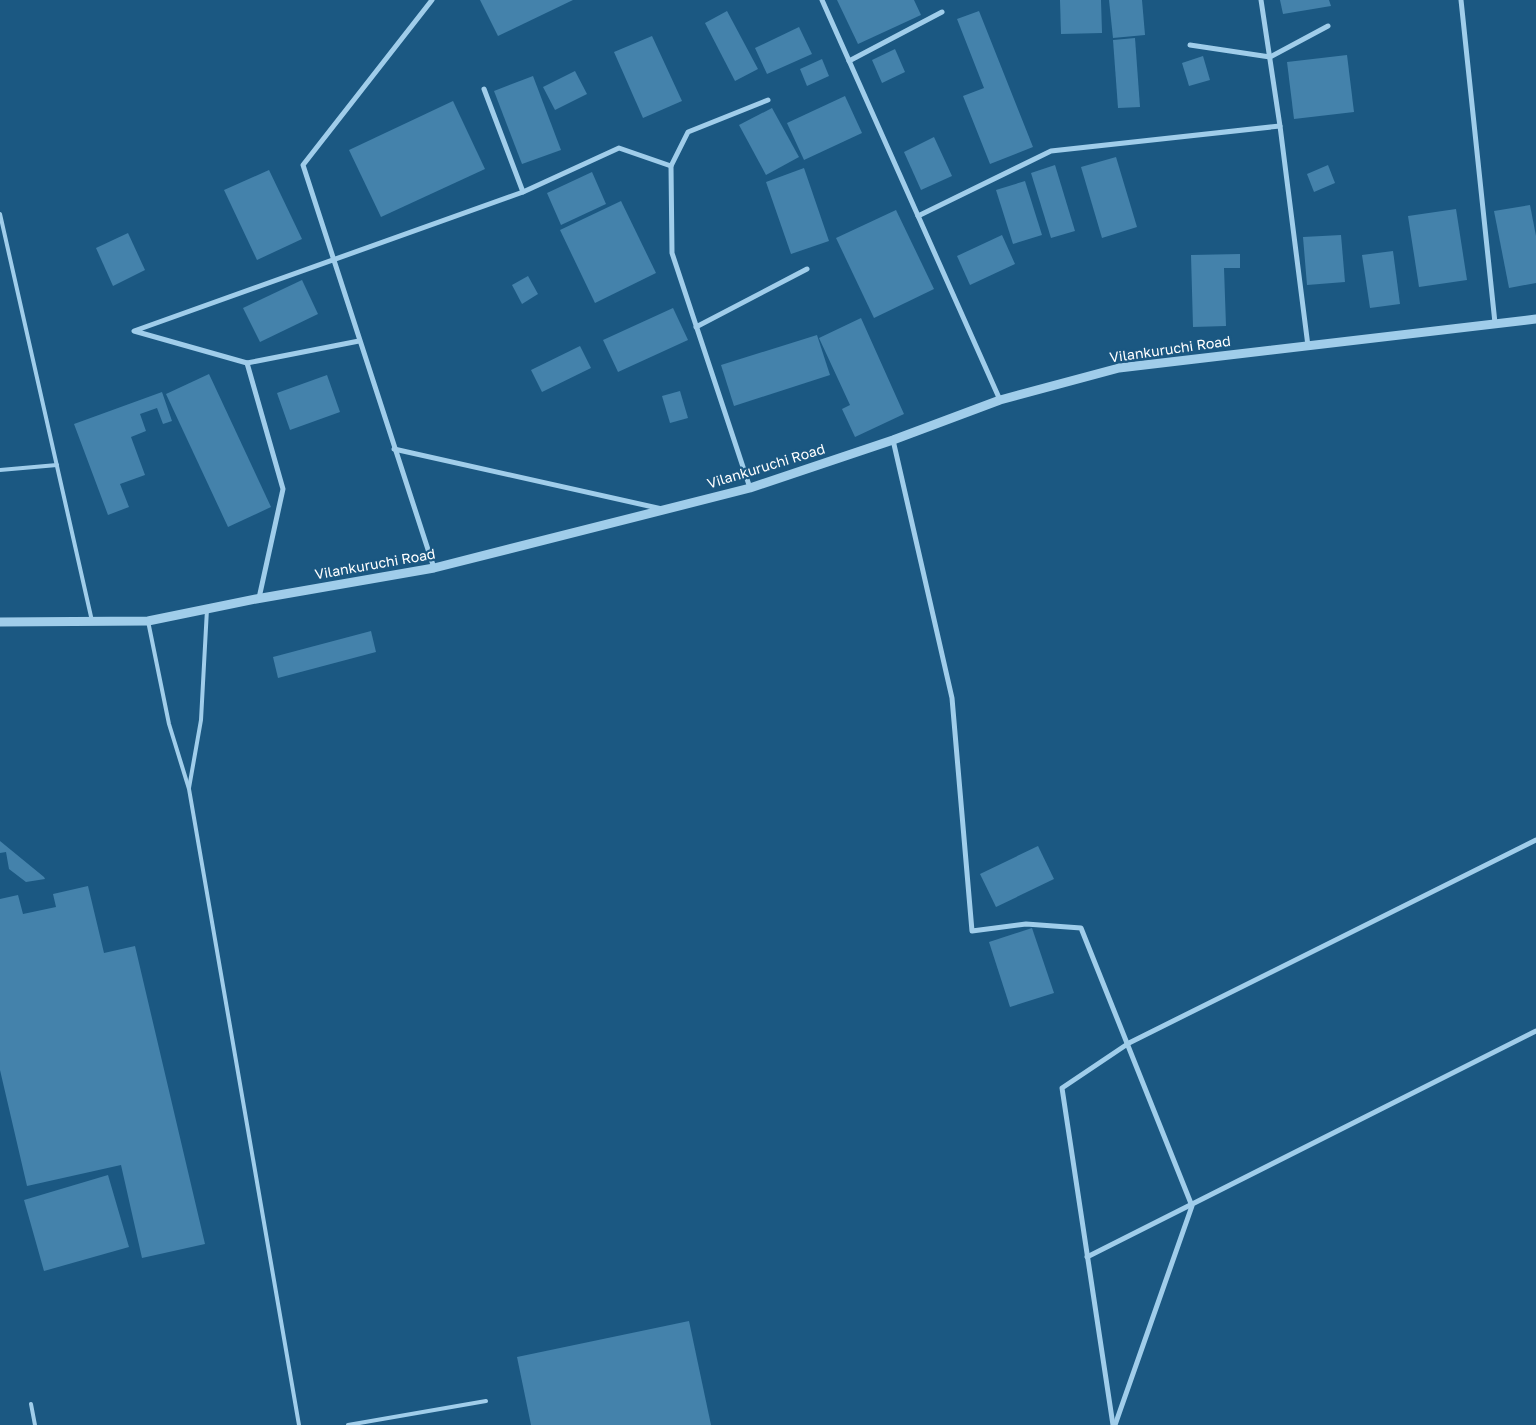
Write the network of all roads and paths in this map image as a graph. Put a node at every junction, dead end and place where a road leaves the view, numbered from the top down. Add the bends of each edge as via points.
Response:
1 (432, 0) edge
2 (822, 0) edge
3 (1261, 0) edge
4 (1461, 0) edge
5 (942, 12) dead end
6 (1328, 26) dead end
7 (1190, 45) dead end
8 (1270, 57) junction
9 (849, 61) junction
10 (484, 89) dead end
11 (768, 100) dead end
12 (1280, 126) junction
13 (671, 166) junction
14 (522, 192) junction
15 (0, 214) edge
16 (918, 216) junction
17 (333, 261) junction
18 (807, 269) dead end
19 (1536, 319) edge
20 (1495, 323) junction
21 (696, 327) junction
22 (359, 341) junction
23 (1308, 346) junction
24 (247, 364) junction
25 (1000, 400) junction
26 (893, 440) junction
27 (394, 448) junction
28 (57, 465) junction
29 (0, 470) edge
30 (750, 488) junction
31 (665, 509) junction
32 (434, 568) junction
33 (259, 598) junction
34 (207, 609) junction
35 (92, 621) junction
36 (148, 621) junction
37 (0, 622) edge
38 (189, 789) junction
39 (1536, 840) edge
40 (1536, 1031) edge
41 (1129, 1043) junction
42 (1192, 1206) junction
43 (1087, 1257) junction
44 (486, 1401) dead end
45 (31, 1404) dead end
46 (35, 1425) edge
47 (299, 1425) edge
48 (348, 1425) edge
49 (1114, 1425) edge

1 - 17 street via 303,165
2 - 9 street
3 - 8 street
4 - 20 street
5 - 9 street
6 - 8 street
7 - 8 street
8 - 12 street
9 - 16 street
10 - 14 street
11 - 13 street via 688,132
12 - 16 street via 1051,151
12 - 23 street
13 - 14 street via 619,148
13 - 21 street via 672,253
14 - 17 street
15 - 28 lane
16 - 25 street
17 - 22 street
17 - 24 street via 134,331
18 - 21 street
19 - 20 street, Vilankuruchi Road
20 - 23 street, Vilankuruchi Road
21 - 30 street
22 - 24 street
22 - 27 street
23 - 25 street, Vilankuruchi Road via 1120,368
24 - 33 street via 282,489
25 - 26 street, Vilankuruchi Road
26 - 30 street, Vilankuruchi Road
26 - 41 street via 952,698 972,931 1026,924 1081,928
27 - 31 street
27 - 32 street
28 - 29 lane
28 - 35 lane
30 - 31 street, Vilankuruchi Road
31 - 32 street, Vilankuruchi Road
32 - 33 street, Vilankuruchi Road
33 - 34 street, Vilankuruchi Road
34 - 36 street, Vilankuruchi Road
34 - 38 lane via 201,720
35 - 36 street, Vilankuruchi Road
35 - 37 street, Vilankuruchi Road
36 - 38 lane via 170,724
38 - 47 lane
39 - 41 street
40 - 42 street
41 - 42 street
41 - 43 street via 1062,1088
42 - 43 street
42 - 49 street
43 - 49 street
44 - 48 lane
45 - 46 lane

